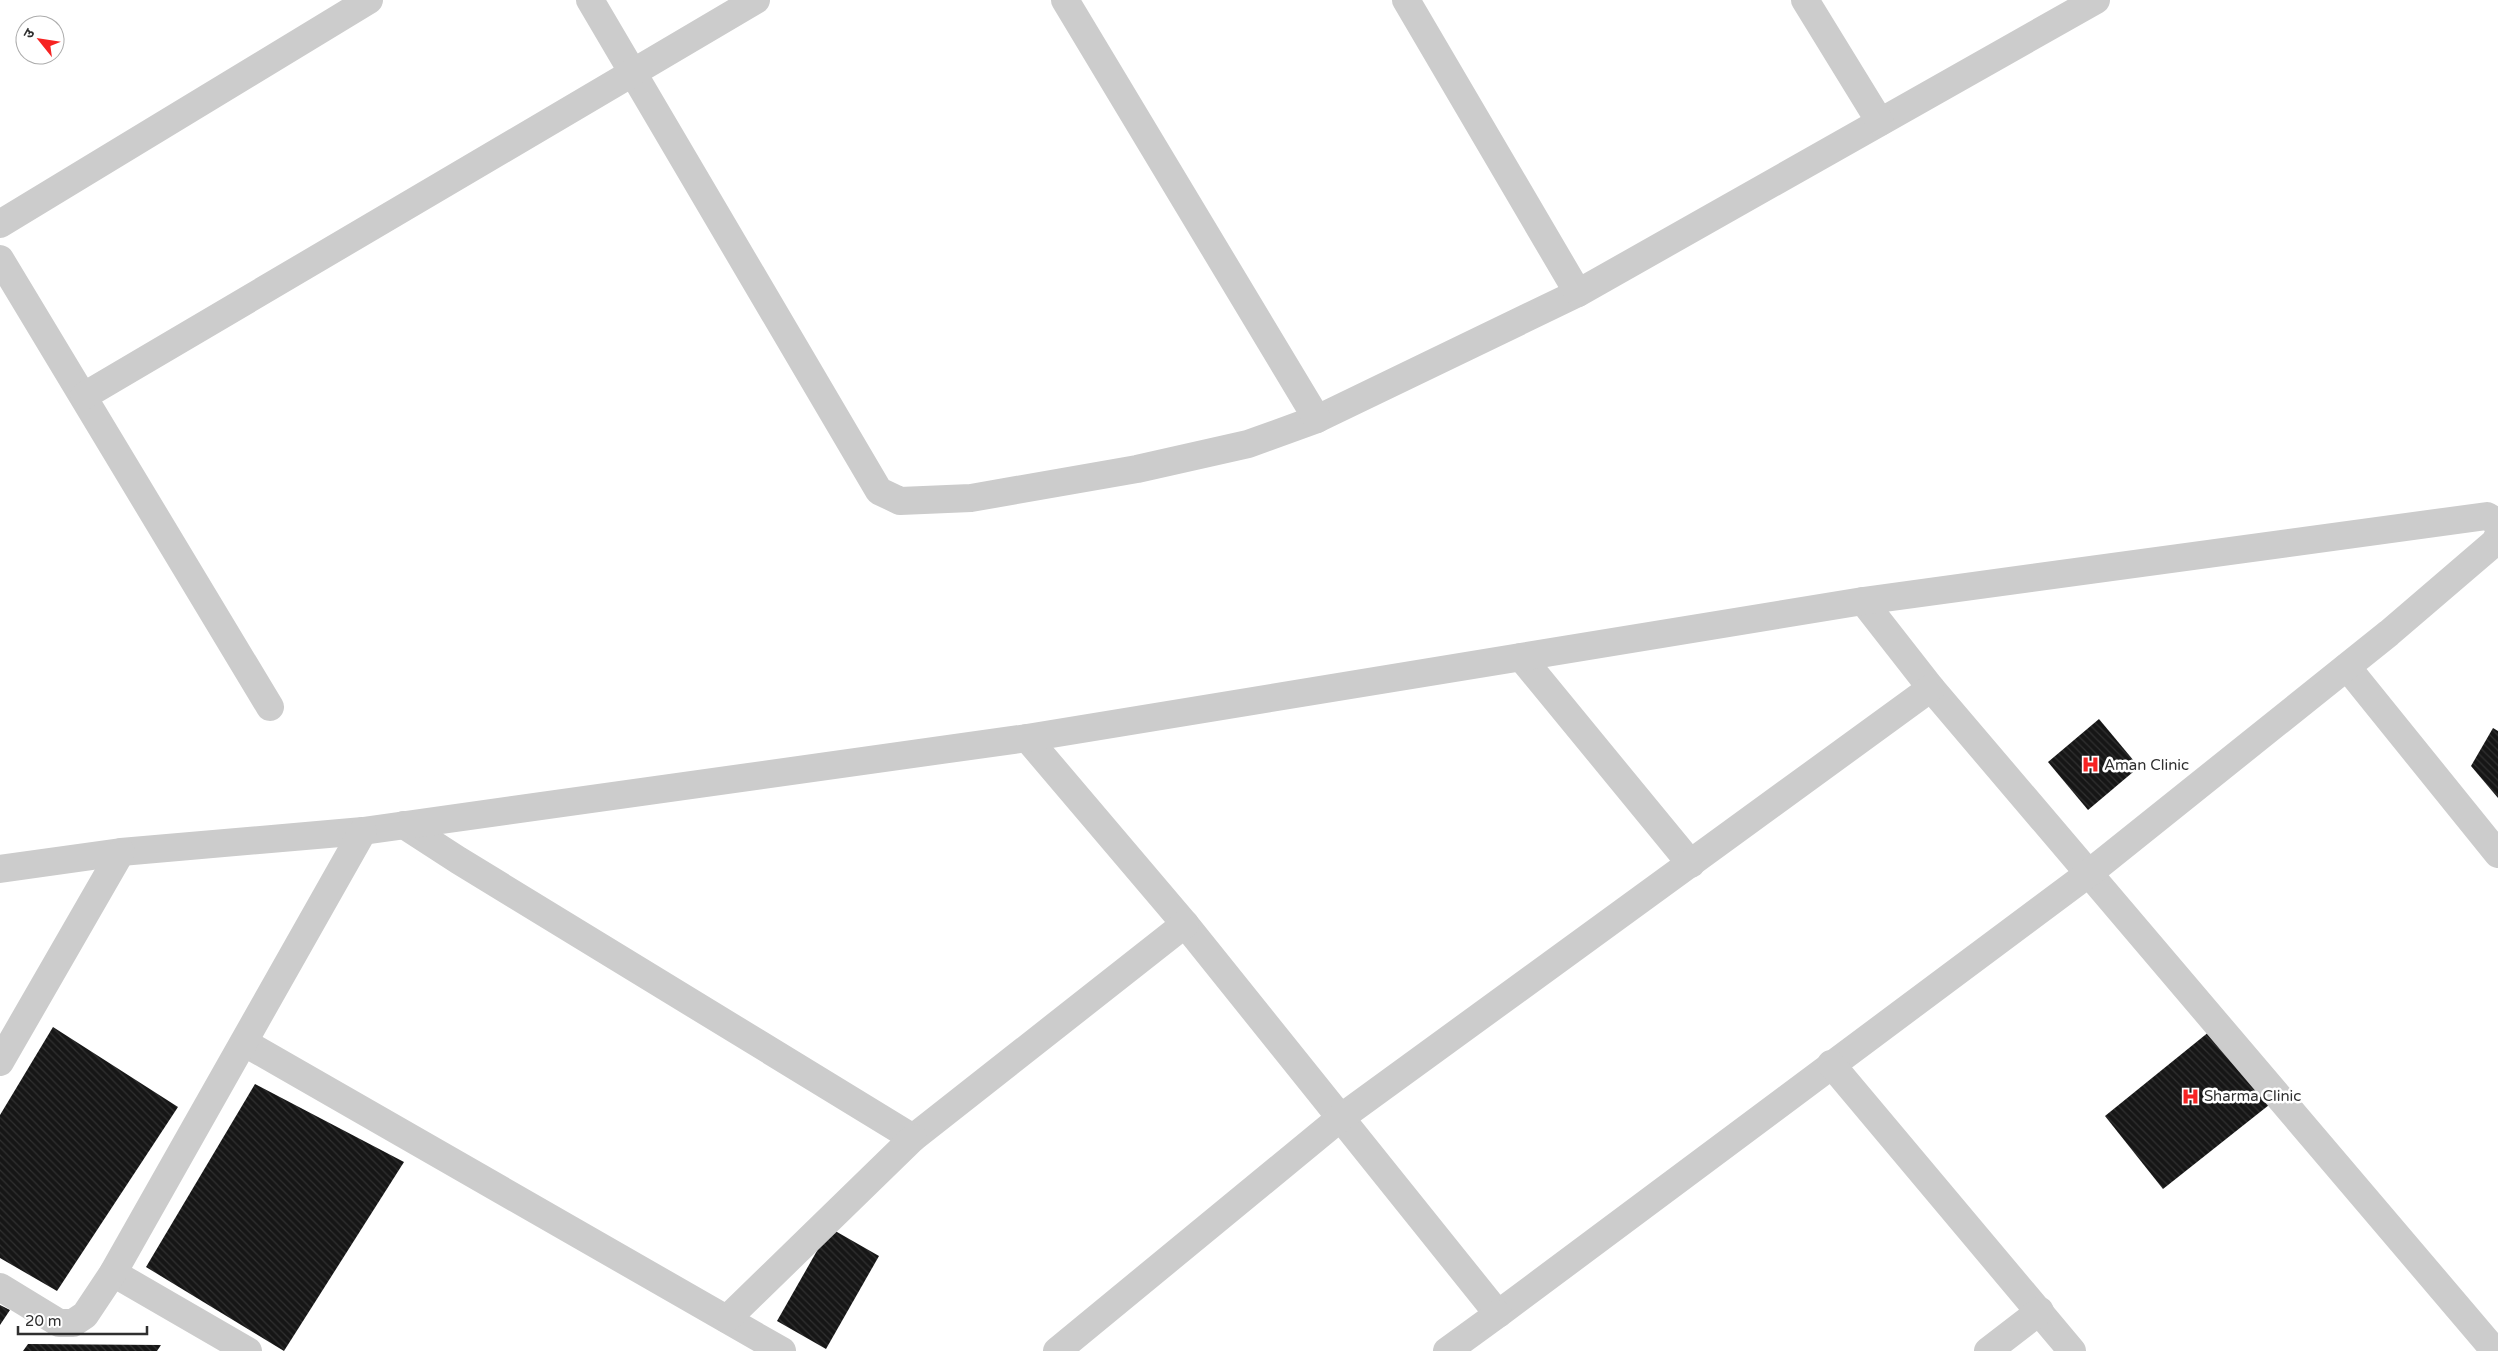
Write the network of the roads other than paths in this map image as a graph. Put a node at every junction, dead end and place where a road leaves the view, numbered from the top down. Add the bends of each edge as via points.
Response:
1 (368, 0) edge
2 (590, 0) edge
3 (756, 0) edge
4 (1065, 0) edge
5 (1406, 0) edge
6 (1805, 0) edge
7 (2096, 0) edge
8 (632, 73) junction
9 (1880, 122) junction
10 (0, 224) edge
11 (0, 259) edge
12 (1578, 293) junction
13 (84, 396) junction
14 (1317, 418) junction
15 (2498, 525) edge
16 (2498, 536) edge
17 (1863, 601) junction
18 (1521, 657) junction
19 (2347, 666) junction
20 (1931, 688) junction
21 (270, 707) dead end
22 (1027, 738) junction
23 (404, 825) junction
24 (363, 831) junction
25 (121, 852) junction
26 (2498, 854) edge
27 (1691, 864) junction
28 (0, 869) edge
29 (2088, 874) junction
30 (1185, 924) junction
31 (245, 1043) junction
32 (0, 1062) edge
33 (1831, 1064) junction
34 (1339, 1119) junction
35 (914, 1138) junction
36 (113, 1273) junction
37 (0, 1287) edge
38 (2040, 1312) junction
39 (1498, 1314) junction
40 (727, 1319) junction
41 (248, 1351) edge
42 (782, 1351) edge
43 (1056, 1351) edge
44 (1447, 1351) edge
45 (1988, 1351) edge
46 (2072, 1351) edge
47 (2495, 1351) edge

1 - 10 street
2 - 8 street
3 - 8 street
4 - 14 street
5 - 12 street
6 - 9 street
7 - 9 street
8 - 13 street
8 - 14 street via 879,491 900,501 971,498 1137,469 1248,444
9 - 12 street
11 - 13 street
12 - 14 street
13 - 21 street
15 - 17 street via 2487,516
16 - 19 street via 2412,614
17 - 18 street
17 - 20 street
18 - 22 street
18 - 27 street
19 - 26 street
19 - 29 street
20 - 27 street
20 - 29 street
22 - 23 street
22 - 30 street
23 - 24 street
23 - 35 street
24 - 25 street
24 - 31 street
25 - 28 street
25 - 32 street
27 - 34 street
29 - 33 street
29 - 47 street
30 - 34 street
30 - 35 street
31 - 36 street
31 - 40 street
33 - 38 street
33 - 39 street
34 - 39 street
34 - 43 street
35 - 40 street
36 - 37 street via 85,1315 73,1323 59,1323
36 - 41 street
38 - 45 street
38 - 46 street
39 - 44 street
40 - 42 street

